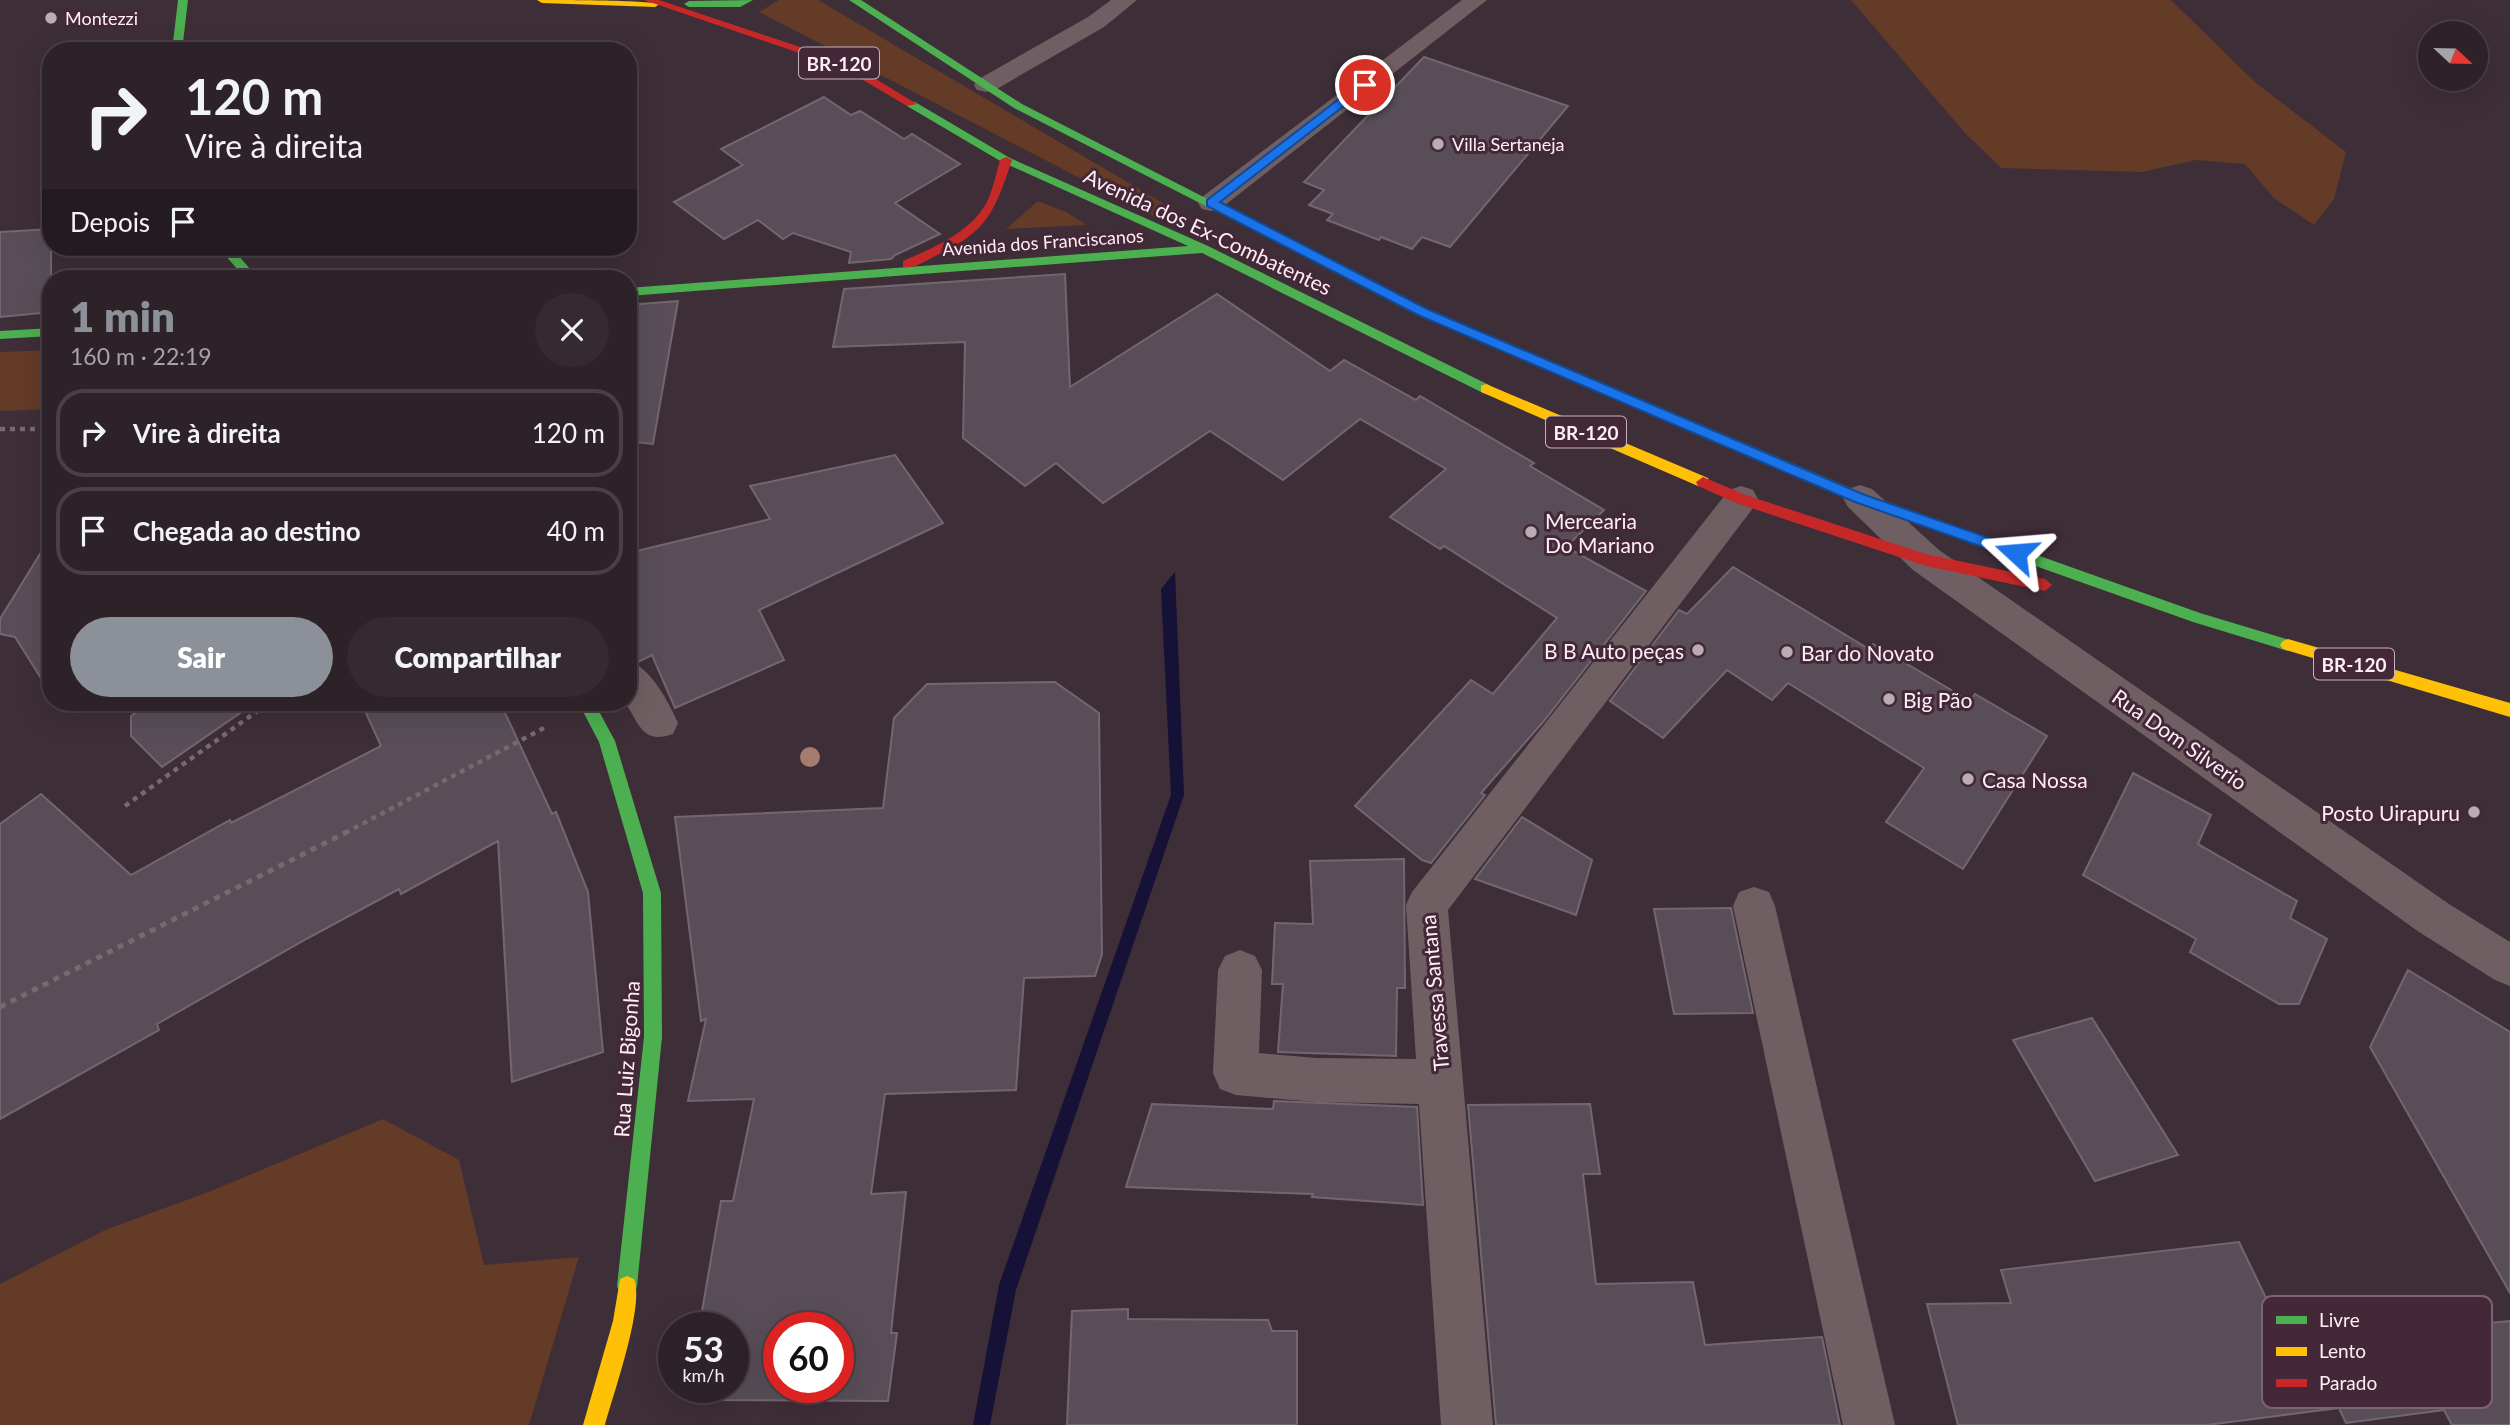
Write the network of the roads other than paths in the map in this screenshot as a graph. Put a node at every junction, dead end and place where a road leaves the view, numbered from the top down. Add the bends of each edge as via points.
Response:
1 (183, 0) edge
2 (542, 0) edge
3 (748, 0) edge
4 (854, 0) edge
5 (1126, 0) edge
6 (1476, 0) edge
7 (652, 2) edge
8 (178, 42) edge
9 (986, 85) junction
10 (1006, 160) junction
11 (1211, 203) junction
12 (1203, 249) junction
13 (1258, 255) dead end
14 (233, 256) edge
15 (245, 270) edge
16 (1309, 272) dead end
17 (886, 273) junction
18 (637, 291) edge
19 (1423, 312) junction
20 (42, 333) edge
21 (0, 335) edge
22 (1860, 498) junction
23 (1741, 499) junction
24 (1926, 560) junction
25 (2197, 618) junction
26 (637, 690) edge
27 (2510, 710) edge
28 (591, 711) edge
29 (659, 723) dead end
30 (1754, 906) dead end
31 (2510, 967) edge
32 (1240, 971) dead end
33 (1441, 1082) junction
34 (594, 1425) edge
35 (1467, 1425) edge
36 (1870, 1425) edge

1 - 8 main road
2 - 7 main road, BR-120
3 - 7 main road, BR-120 via 740,4
4 - 9 main road, Avenida dos Ex-Combatentes / BR-120
5 - 9 lane
6 - 11 lane
7 - 10 main road, Avenida dos Ex-Combatentes / BR-120 via 847,66
9 - 11 main road, Avenida dos Ex-Combatentes / BR-120 via 1018,106
10 - 12 main road, Avenida dos Ex-Combatentes / BR-120
10 - 17 main road, Avenida dos Franciscanos via 991,203 970,231
11 - 19 main road, Avenida dos Ex-Combatentes / BR-120
12 - 13 main road
12 - 17 main road, Avenida dos Franciscanos
12 - 23 main road, Avenida dos Ex-Combatentes / BR-120 via 1476,385
14 - 15 main road
16 - 19 main road
17 - 18 main road, Avenida dos Franciscanos
19 - 22 main road, Avenida dos Ex-Combatentes / BR-120
20 - 21 main road
22 - 24 street, Rua Dom Silverio
22 - 25 main road, Avenida dos Ex-Combatentes / BR-120
23 - 24 main road, Avenida dos Ex-Combatentes / BR-120
23 - 33 street, Travessa Santana via 1427,905
24 - 25 main road, Avenida dos Ex-Combatentes / BR-120
24 - 31 street, Rua Dom Silverio
25 - 27 main road, Avenida dos Ex-Combatentes / BR-120
26 - 29 street
28 - 34 main road, Rua Luiz Bigonha via 607,741 653,893 653,1037 623,1321
30 - 36 street
32 - 33 street via 1236,1073
33 - 35 street, Travessa Santana

